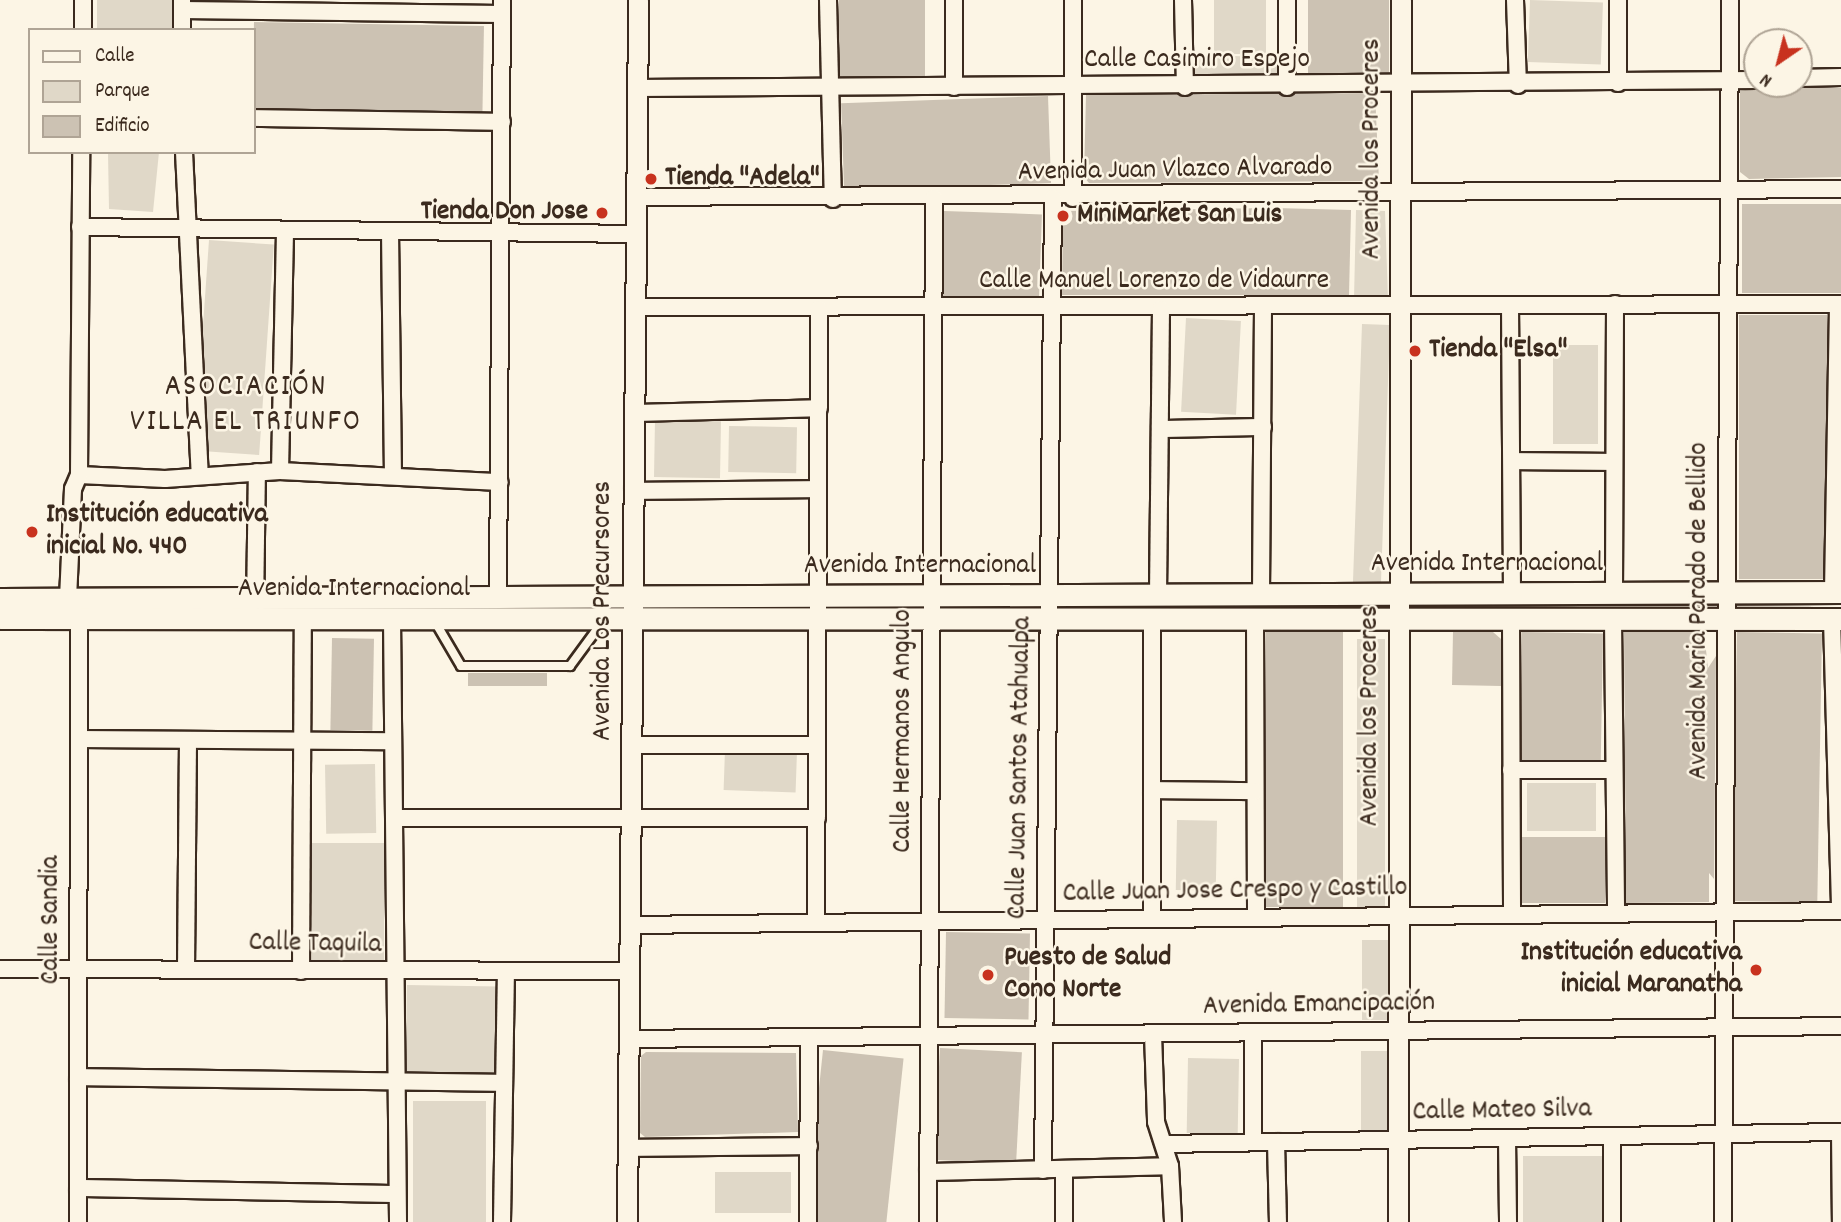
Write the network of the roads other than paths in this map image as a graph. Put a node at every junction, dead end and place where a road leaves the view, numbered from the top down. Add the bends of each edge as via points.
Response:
1 (83, 0) edge
2 (638, 0) edge
3 (828, 0) edge
4 (954, 0) edge
5 (1073, 0) edge
6 (1183, 0) edge
7 (1287, 0) edge
8 (1401, 0) edge
9 (1515, 0) edge
10 (1618, 0) edge
11 (1730, 0) edge
12 (182, 5) edge
13 (501, 7) edge
14 (82, 28) edge
15 (183, 28) edge
16 (1841, 77) edge
17 (1813, 78) edge
18 (1743, 80) edge
19 (1729, 81) junction
20 (1618, 83) junction
21 (1518, 85) junction
22 (830, 87) junction
23 (954, 87) junction
24 (1074, 87) junction
25 (1185, 87) junction
26 (1287, 87) junction
27 (1402, 87) junction
28 (636, 88) junction
29 (256, 118) edge
30 (502, 122) junction
31 (81, 154) edge
32 (184, 154) edge
33 (1841, 189) edge
34 (1728, 190) junction
35 (1402, 195) junction
36 (636, 197) junction
37 (934, 198) junction
38 (1053, 198) junction
39 (1073, 198) junction
40 (833, 199) junction
41 (80, 228) junction
42 (186, 229) junction
43 (285, 230) junction
44 (390, 231) junction
45 (503, 232) junction
46 (635, 234) junction
47 (1726, 303) junction
48 (1840, 303) edge
49 (1615, 304) junction
50 (1510, 305) junction
51 (1401, 306) junction
52 (635, 307) junction
53 (1263, 307) junction
54 (819, 309) junction
55 (933, 309) junction
56 (1161, 309) junction
57 (1052, 310) junction
58 (818, 408) junction
59 (634, 413) junction
60 (1263, 428) junction
61 (1160, 429) junction
62 (1839, 451) edge
63 (1512, 461) junction
64 (1611, 462) junction
65 (280, 471) junction
66 (257, 472) junction
67 (201, 474) junction
68 (79, 475) junction
69 (393, 475) junction
70 (500, 482) junction
71 (818, 489) junction
72 (633, 491) junction
73 (1726, 592) junction
74 (1837, 592) edge
75 (1513, 593) junction
76 (1614, 593) junction
77 (1261, 594) junction
78 (1399, 594) junction
79 (1049, 595) junction
80 (1158, 595) junction
81 (817, 596) junction
82 (931, 596) junction
83 (498, 597) junction
84 (633, 597) junction
85 (0, 599) edge
86 (68, 599) junction
87 (255, 608) junction
88 (0, 618) edge
89 (79, 618) junction
90 (303, 618) junction
91 (392, 618) junction
92 (433, 618) junction
93 (605, 618) junction
94 (632, 618) junction
95 (818, 618) junction
96 (931, 618) junction
97 (1049, 619) junction
98 (1152, 619) junction
99 (1255, 619) junction
100 (1401, 619) junction
101 (1511, 619) junction
102 (1613, 619) junction
103 (1725, 619) junction
104 (1837, 619) edge
105 (79, 739) junction
106 (188, 740) junction
107 (301, 740) junction
108 (393, 741) junction
109 (631, 745) junction
110 (817, 745) junction
111 (1838, 766) edge
112 (1511, 770) junction
113 (1610, 770) junction
114 (1152, 790) junction
115 (1255, 791) junction
116 (394, 818) junction
117 (817, 818) junction
118 (631, 819) junction
119 (1840, 911) edge
120 (1727, 912) junction
121 (1616, 913) junction
122 (1512, 915) junction
123 (1399, 916) junction
124 (1256, 918) junction
125 (1152, 919) junction
126 (1046, 920) junction
127 (930, 922) junction
128 (816, 923) junction
129 (630, 925) junction
130 (0, 968) edge
131 (78, 969) junction
132 (186, 970) junction
133 (301, 971) junction
134 (629, 971) junction
135 (395, 972) junction
136 (506, 972) junction
137 (1841, 1026) edge
138 (1724, 1028) junction
139 (1398, 1031) junction
140 (1253, 1032) junction
141 (1153, 1034) junction
142 (1045, 1035) junction
143 (929, 1036) junction
144 (810, 1037) junction
145 (629, 1039) junction
146 (78, 1077) junction
147 (505, 1083) junction
148 (395, 1084) junction
149 (1841, 1132) edge
150 (1723, 1134) junction
151 (1612, 1136) junction
152 (1507, 1138) junction
153 (1398, 1140) junction
154 (1253, 1142) junction
155 (1276, 1142) junction
156 (1164, 1144) junction
157 (809, 1146) junction
158 (628, 1149) junction
159 (1170, 1166) junction
160 (1064, 1169) junction
161 (1043, 1170) junction
162 (928, 1172) junction
163 (78, 1188) junction
164 (397, 1194) junction
165 (78, 1222) edge
166 (398, 1222) edge
167 (502, 1222) edge
168 (628, 1222) edge
169 (808, 1222) edge
170 (928, 1222) edge
171 (1064, 1222) edge
172 (1173, 1222) edge
173 (1278, 1222) edge
174 (1398, 1222) edge
175 (1508, 1222) edge
176 (1612, 1222) edge
177 (1723, 1222) edge
178 (1841, 1222) edge

1 - 14 street
2 - 28 street, Avenida Los Precursores
3 - 22 street
4 - 23 street
5 - 24 street
6 - 25 street
7 - 26 street
8 - 27 street, Avenida los Proceres
9 - 21 street
10 - 20 street
11 - 19 street, Avenida Maria Parado de Bellido
12 - 13 street
12 - 15 street
13 - 30 street
16 - 17 street
18 - 19 street, Calle Casimiro Espejo
19 - 20 street, Calle Casimiro Espejo
19 - 34 street, Avenida Maria Parado de Bellido
20 - 21 street, Calle Casimiro Espejo
21 - 27 street, Calle Casimiro Espejo
22 - 23 street, Calle Casimiro Espejo
22 - 28 street, Calle Casimiro Espejo
22 - 40 street
23 - 24 street, Calle Casimiro Espejo
24 - 25 street, Calle Casimiro Espejo
24 - 39 street
25 - 26 street, Calle Casimiro Espejo
26 - 27 street, Calle Casimiro Espejo
27 - 35 street, Avenida los Proceres
28 - 36 street, Avenida Los Precursores
29 - 30 street
30 - 45 street
31 - 41 street
32 - 42 street
33 - 34 street, Avenida Juan Vlazco Alvarado
34 - 35 street, Avenida Juan Vlazco Alvarado
34 - 47 street, Avenida Maria Parado de Bellido
35 - 39 street, Avenida Juan Vlazco Alvarado
35 - 51 street, Avenida los Proceres
36 - 40 street, Avenida Juan Vlazco Alvarado
36 - 46 street, Avenida Los Precursores
37 - 38 street, Avenida Juan Vlazco Alvarado
37 - 40 street, Avenida Juan Vlazco Alvarado
37 - 55 street, Calle Hermanos Angulo
38 - 39 street, Avenida Juan Vlazco Alvarado
38 - 57 street, Calle Juan Santos Atahualpa
41 - 42 street
41 - 68 street
42 - 43 street
42 - 67 street
43 - 44 street
43 - 65 street
44 - 45 street
44 - 69 street
45 - 46 street
45 - 70 street
46 - 52 street, Avenida Los Precursores
47 - 48 street, Calle Manuel Lorenzo de Vidaurre
47 - 49 street, Calle Manuel Lorenzo de Vidaurre
47 - 73 street, Avenida Maria Parado de Bellido
48 - 62 street
49 - 50 street, Calle Manuel Lorenzo de Vidaurre
49 - 64 street
50 - 51 street, Calle Manuel Lorenzo de Vidaurre
50 - 63 street
51 - 53 street, Calle Manuel Lorenzo de Vidaurre
51 - 78 street, Avenida los Proceres
52 - 54 street, Calle Manuel Lorenzo de Vidaurre
52 - 59 street, Avenida Los Precursores
53 - 56 street, Calle Manuel Lorenzo de Vidaurre
53 - 60 street
54 - 55 street, Calle Manuel Lorenzo de Vidaurre
54 - 58 street
55 - 57 street, Calle Manuel Lorenzo de Vidaurre
55 - 82 street, Calle Hermanos Angulo
56 - 57 street, Calle Manuel Lorenzo de Vidaurre
56 - 61 street
57 - 79 street, Calle Juan Santos Atahualpa
58 - 59 street
58 - 71 street
59 - 72 street, Avenida Los Precursores
60 - 61 street
60 - 77 street
61 - 80 street
62 - 74 street
63 - 64 street
63 - 75 street
64 - 76 street
65 - 66 street
65 - 69 street
66 - 67 street
66 - 87 street
67 - 68 street
68 - 86 street via 73,489
69 - 70 street
70 - 83 street
71 - 72 street
71 - 81 street
72 - 84 street, Avenida Los Precursores
73 - 74 main road, Avenida Internacional
73 - 76 main road, Avenida Internacional
73 - 103 street, Avenida Maria Parado de Bellido
75 - 76 main road, Avenida Internacional
75 - 78 main road, Avenida Internacional
77 - 78 main road, Avenida Internacional
77 - 80 main road, Avenida Internacional
78 - 100 street, Avenida los Proceres
79 - 80 main road, Avenida Internacional
79 - 82 main road, Avenida Internacional
79 - 97 street, Calle Juan Santos Atahualpa
81 - 82 main road, Avenida Internacional
81 - 84 main road, Avenida Internacional
81 - 95 street
82 - 96 street, Calle Hermanos Angulo
83 - 84 main road, Avenida Internacional
83 - 87 main road, Avenida Internacional
84 - 94 street, Avenida Los Precursores
85 - 86 main road, Avenida Internacional
86 - 87 main road, Avenida Internacional
87 - 89 main road, Avenida Internacional
87 - 90 main road, Avenida Internacional
88 - 89 main road, Avenida Internacional
89 - 105 street, Calle Sandia
90 - 91 main road, Avenida Internacional
90 - 107 street
91 - 92 main road, Avenida Internacional
91 - 108 street
92 - 93 main road, Avenida Internacional
92 - 93 lane via 461,666 570,666
93 - 94 main road, Avenida Internacional
94 - 95 main road, Avenida Internacional
94 - 109 street, Avenida Los Precursores
95 - 96 main road, Avenida Internacional
95 - 110 street
96 - 97 main road, Avenida Internacional
96 - 127 street, Calle Hermanos Angulo
97 - 98 main road, Avenida Internacional
97 - 126 street, Calle Juan Santos Atahualpa
98 - 99 main road, Avenida Internacional
98 - 114 street
99 - 100 main road, Avenida Internacional
99 - 115 street
100 - 101 main road, Avenida Internacional
100 - 123 street, Avenida los Proceres
101 - 102 main road, Avenida Internacional
101 - 112 street
102 - 103 main road, Avenida Internacional
102 - 113 street
103 - 104 main road, Avenida Internacional
103 - 120 street, Avenida Maria Parado de Bellido
104 - 111 street
105 - 106 street
105 - 131 street, Calle Sandia
106 - 107 street
106 - 132 street
107 - 108 street
107 - 133 street
108 - 116 street
109 - 110 street
109 - 118 street, Avenida Los Precursores
110 - 117 street
111 - 119 street
112 - 113 street
112 - 122 street
113 - 121 street
114 - 115 street
114 - 125 street
115 - 124 street
116 - 118 street
116 - 135 street
117 - 118 street
117 - 128 street
118 - 129 street, Avenida Los Precursores
119 - 120 street, Calle Juan Jose Crespo y Castillo
120 - 121 street, Calle Juan Jose Crespo y Castillo
120 - 138 street, Avenida Maria Parado de Bellido
121 - 122 street, Calle Juan Jose Crespo y Castillo
122 - 123 street, Calle Juan Jose Crespo y Castillo
123 - 124 street, Calle Juan Jose Crespo y Castillo
123 - 139 street, Avenida los Proceres
124 - 125 street, Calle Juan Jose Crespo y Castillo
125 - 126 street, Calle Juan Jose Crespo y Castillo
126 - 127 street, Calle Juan Jose Crespo y Castillo
126 - 142 street, Calle Juan Santos Atahualpa
127 - 128 street, Calle Juan Jose Crespo y Castillo
127 - 143 street, Calle Hermanos Angulo
128 - 129 street, Calle Juan Jose Crespo y Castillo
129 - 134 street, Avenida Los Precursores
130 - 131 street, Calle Taquila
131 - 132 street, Calle Taquila
131 - 146 street, Calle Sandia
132 - 133 street, Calle Taquila
133 - 135 street, Calle Taquila
134 - 136 street, Calle Taquila
134 - 145 street, Avenida Los Precursores
135 - 136 street, Calle Taquila
135 - 148 street
136 - 147 street
137 - 138 street, Avenida Emancipación
138 - 139 street, Avenida Emancipación
138 - 150 street, Avenida Maria Parado de Bellido
139 - 140 street, Avenida Emancipación
139 - 153 street, Avenida los Proceres
140 - 141 street, Avenida Emancipación
140 - 154 street
141 - 142 street, Avenida Emancipación
141 - 156 street via 1156,1122
142 - 143 street, Avenida Emancipación
142 - 161 street, Calle Juan Santos Atahualpa
143 - 144 street, Avenida Emancipación
143 - 162 street, Calle Hermanos Angulo
144 - 145 street, Avenida Emancipación
144 - 157 street
145 - 158 street, Avenida Los Precursores
146 - 148 street
146 - 163 street, Calle Sandia
147 - 148 street
147 - 167 street
148 - 164 street
149 - 150 street, Calle Mateo Silva
149 - 178 street
150 - 151 street, Calle Mateo Silva
150 - 177 street, Avenida Maria Parado de Bellido
151 - 152 street, Calle Mateo Silva
151 - 176 street
152 - 153 street, Calle Mateo Silva
152 - 175 street
153 - 155 street, Calle Mateo Silva
153 - 174 street, Avenida los Proceres
154 - 155 street, Calle Mateo Silva
154 - 156 street, Calle Mateo Silva
155 - 173 street
156 - 159 street
157 - 158 street
157 - 169 street
158 - 168 street, Avenida Los Precursores
159 - 160 street
159 - 172 street
160 - 161 street
160 - 171 street
161 - 162 street
162 - 170 street, Calle Hermanos Angulo
163 - 164 street
163 - 165 street, Calle Sandia
164 - 166 street

